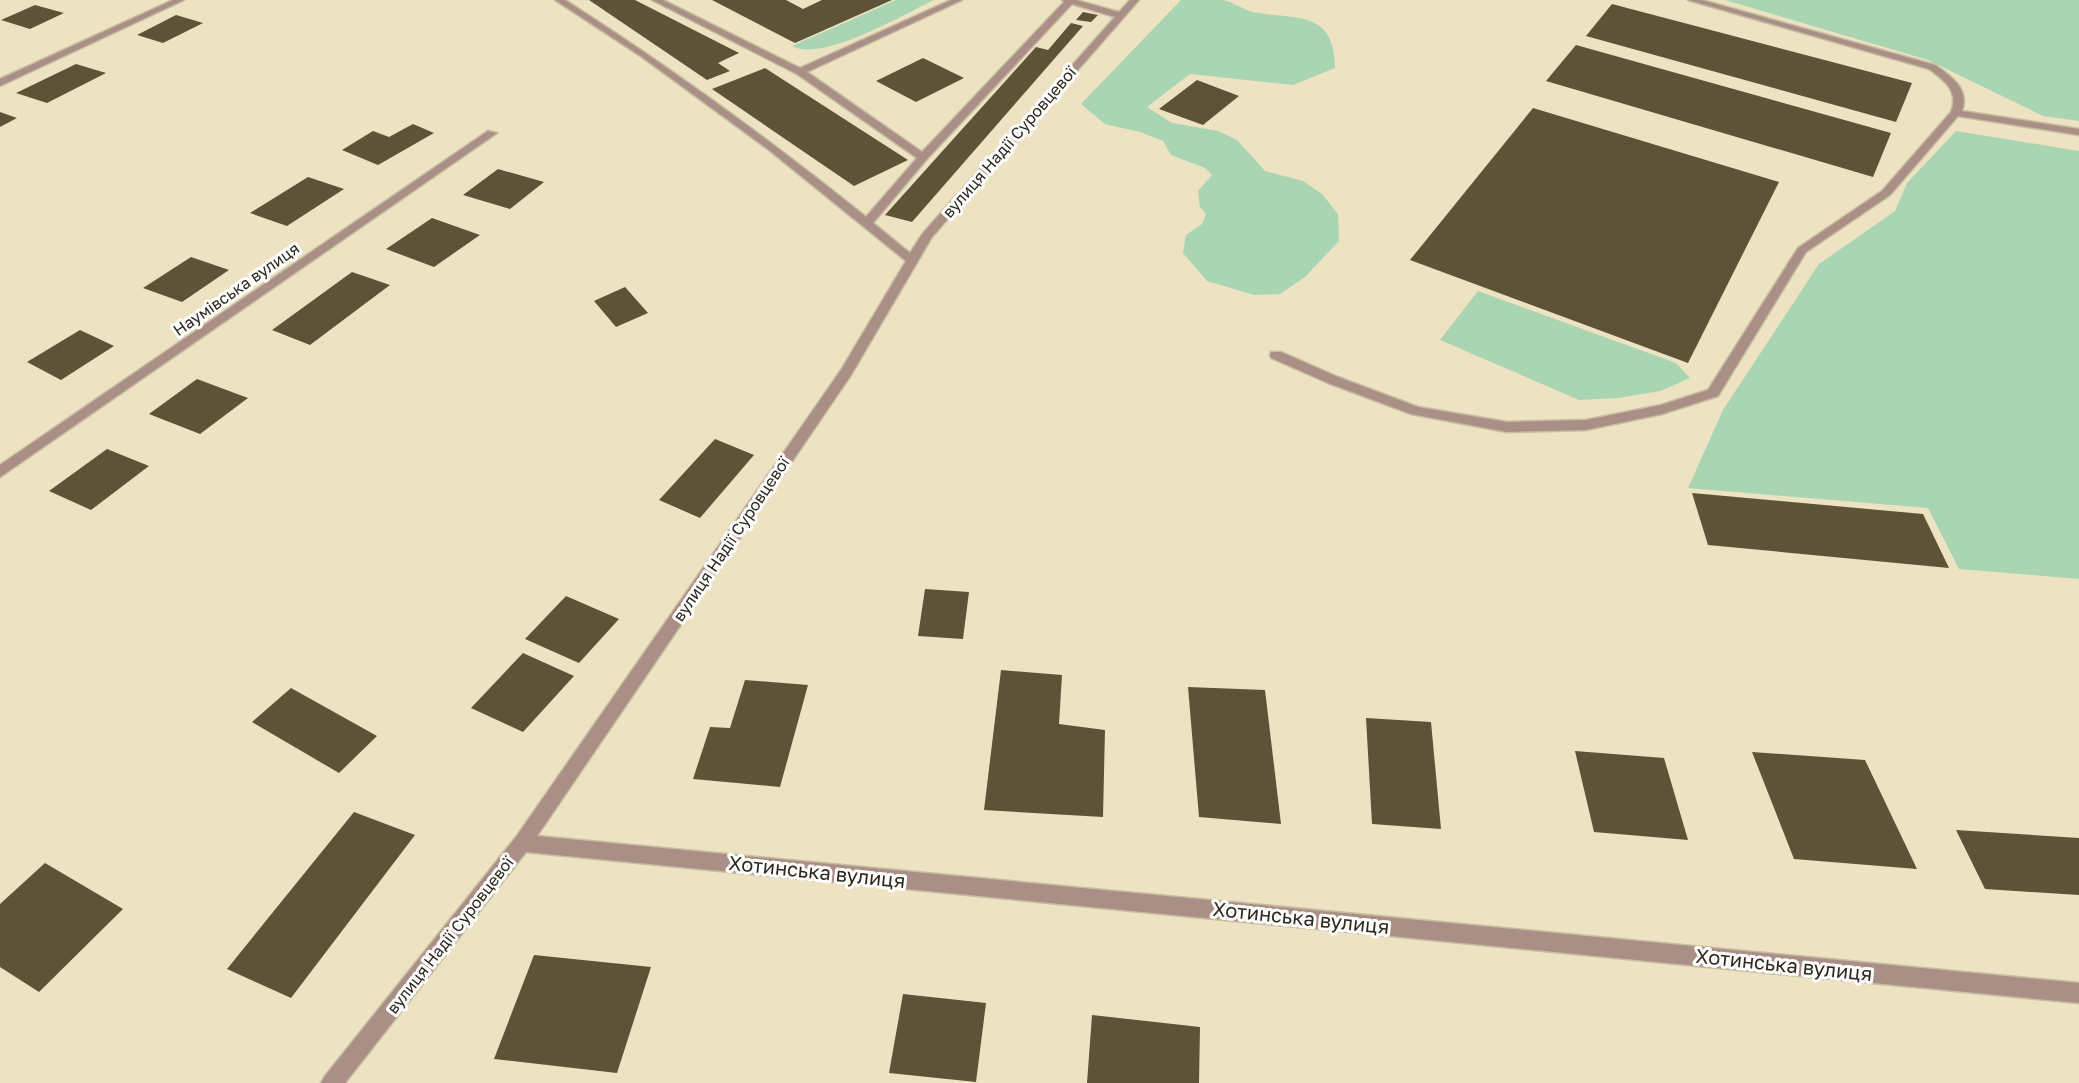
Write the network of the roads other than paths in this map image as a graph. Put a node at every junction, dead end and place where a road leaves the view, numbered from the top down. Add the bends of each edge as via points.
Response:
1 (180, 0) edge
2 (559, 0) edge
3 (656, 0) edge
4 (957, 0) edge
5 (1069, 0) edge
6 (1135, 0) edge
7 (1692, 0) edge
8 (1120, 15) junction
9 (800, 72) junction
10 (0, 83) edge
11 (1956, 113) junction
12 (2079, 132) edge
13 (492, 133) dead end
14 (923, 157) junction
15 (866, 224) junction
16 (910, 259) junction
17 (1276, 355) dead end
18 (0, 472) edge
19 (522, 843) junction
20 (2079, 993) edge
21 (332, 1083) edge

1 - 10 street
2 - 15 street via 645,55 736,121
3 - 9 street
4 - 9 street
5 - 8 street
5 - 14 street
6 - 8 street, вулиця Надії Суровцевої
7 - 11 street via 1932,67 1959,91 1961,103
8 - 16 street, вулиця Надії Суровцевої
9 - 14 street
11 - 12 street
11 - 17 street via 1886,193 1802,250 1713,393 1662,410 1586,425 1507,427 1416,411
13 - 18 street, Наумівська вулиця
14 - 15 street
15 - 16 street
16 - 19 street, вулиця Надії Суровцевої via 846,372
19 - 20 street, Хотинська вулиця
19 - 21 street, вулиця Надії Суровцевої

